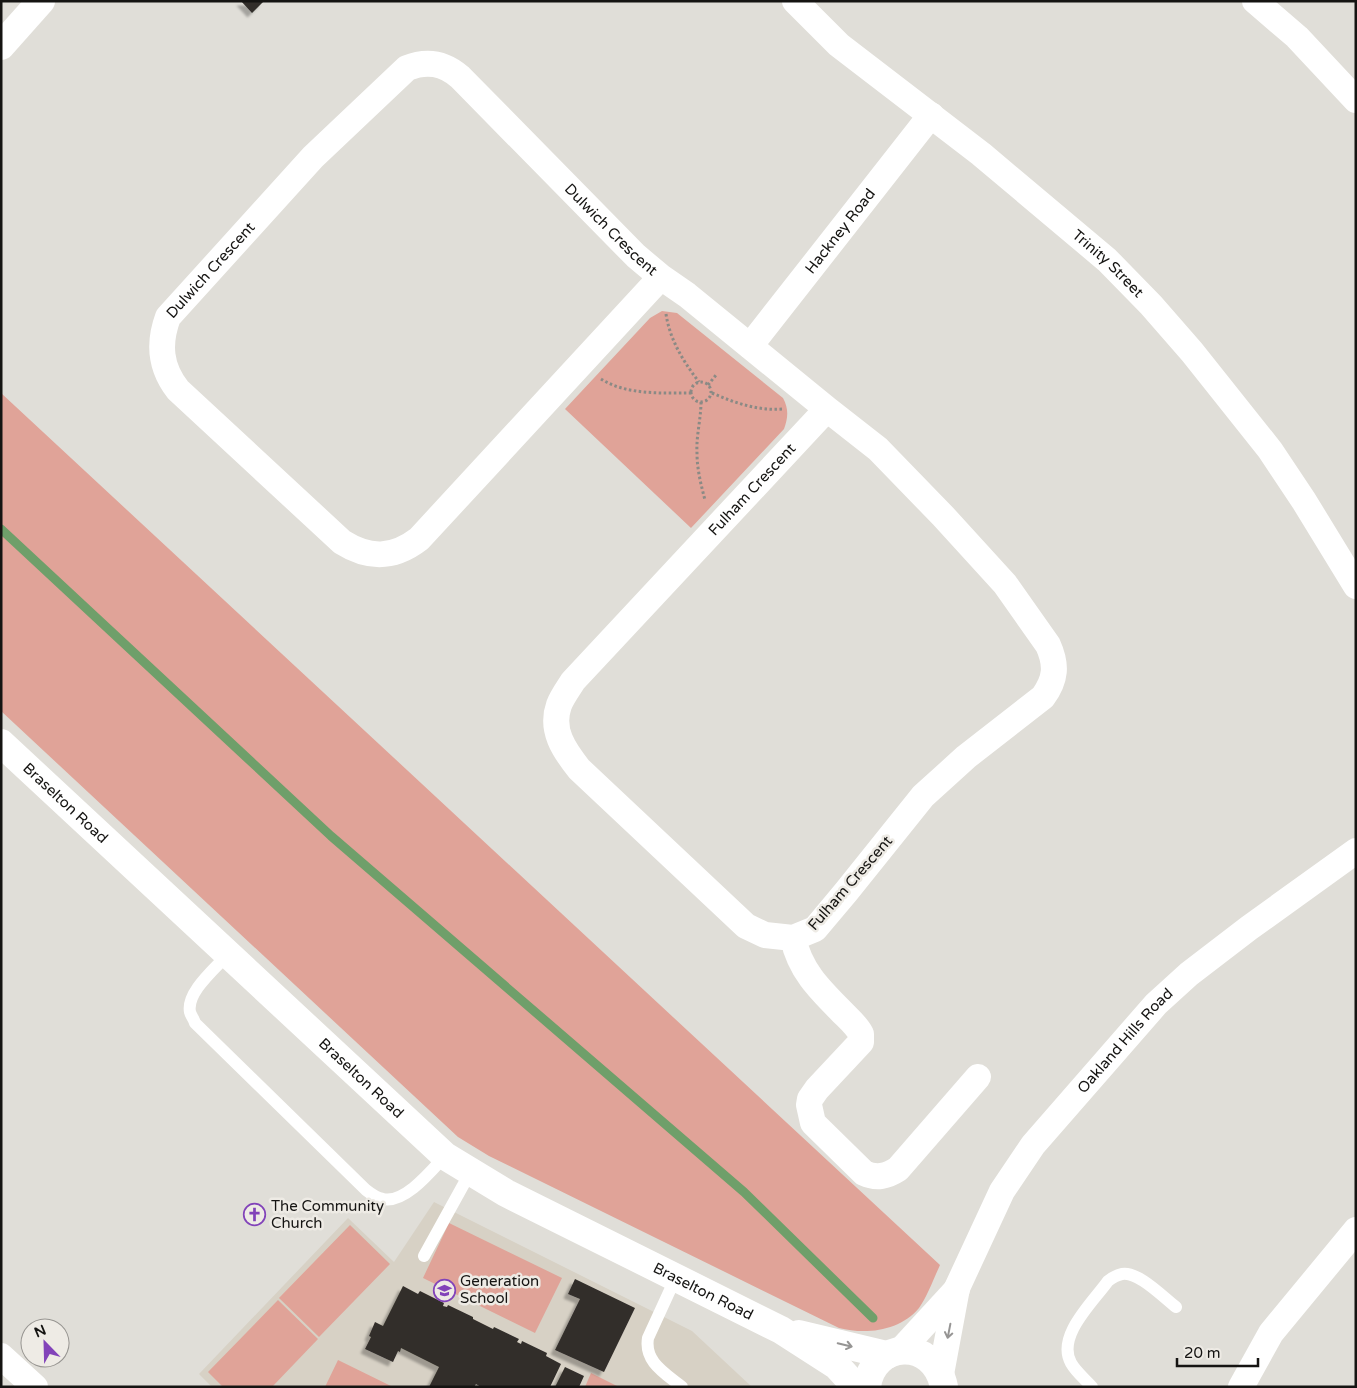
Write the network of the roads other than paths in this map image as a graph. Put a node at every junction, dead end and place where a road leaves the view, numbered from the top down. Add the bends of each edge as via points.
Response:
1 (41, 1) edge
2 (795, 1) edge
3 (1255, 1) edge
4 (1, 46) edge
5 (1353, 92) edge
6 (931, 115) junction
7 (660, 277) junction
8 (750, 346) junction
9 (825, 408) junction
10 (1356, 586) edge
11 (1, 744) edge
12 (1356, 851) edge
13 (793, 938) junction
14 (228, 954) junction
15 (978, 1077) dead end
16 (445, 1156) junction
17 (471, 1171) junction
18 (1356, 1230) edge
19 (424, 1256) dead end
20 (676, 1277) junction
21 (957, 1288) junction
22 (1176, 1307) dead end
23 (781, 1330) junction
24 (894, 1353) junction
25 (1, 1356) edge
26 (944, 1383) edge
27 (35, 1387) edge
28 (682, 1387) edge
29 (856, 1387) edge
30 (867, 1387) edge
31 (1092, 1387) edge
32 (1241, 1387) edge

1 - 4 street
2 - 6 street, Trinity Street via 839,45
3 - 5 street
6 - 8 street, Hackney Road
6 - 10 street, Trinity Street via 1107,260 1157,311 1270,450
7 - 7 street, Dulwich Crescent via 419,538 401,550 378,555 353,549 342,542 178,390 164,368 161,343 168,317 313,156 398,75 417,64 428,62 451,69
7 - 8 street, Dulwich Crescent
8 - 9 street, Fulham Crescent
9 - 13 street, Fulham Crescent via 878,449 1006,584 1048,645 1054,674 1043,697 966,757 923,796 815,928
9 - 13 street, Fulham Crescent via 573,681 559,705 556,722 558,737 579,769 746,926 765,934
11 - 14 street, Braselton Road
12 - 21 street, Oakland Hills Road via 1189,974 1156,1004 1033,1145 1002,1191
13 - 15 street via 798,959 812,980 861,1034 861,1042 817,1089 809,1105 813,1122 864,1173 874,1177 898,1168
14 - 16 street, Braselton Road
14 - 16 lane via 192,996 190,1006 195,1023 366,1190 385,1200 394,1198 419,1184
16 - 17 street, Braselton Road
17 - 19 lane
17 - 20 street, Braselton Road via 506,1193
18 - 32 street via 1271,1333
20 - 23 street, Braselton Road
20 - 28 lane via 648,1338 647,1352 656,1366
21 - 24 street, Oakland Hills Road
21 -> 26 street, Oakland Hills Road
22 - 31 lane via 1132,1274 1116,1275 1108,1282 1068,1335 1070,1362
23 -> 24 street, Braselton Road
23 - 29 street, Braselton Road via 837,1366
24 - 26 street, Braselton Road via 911,1351 924,1355 935,1364
24 - 30 street via 874,1367
25 - 27 street

